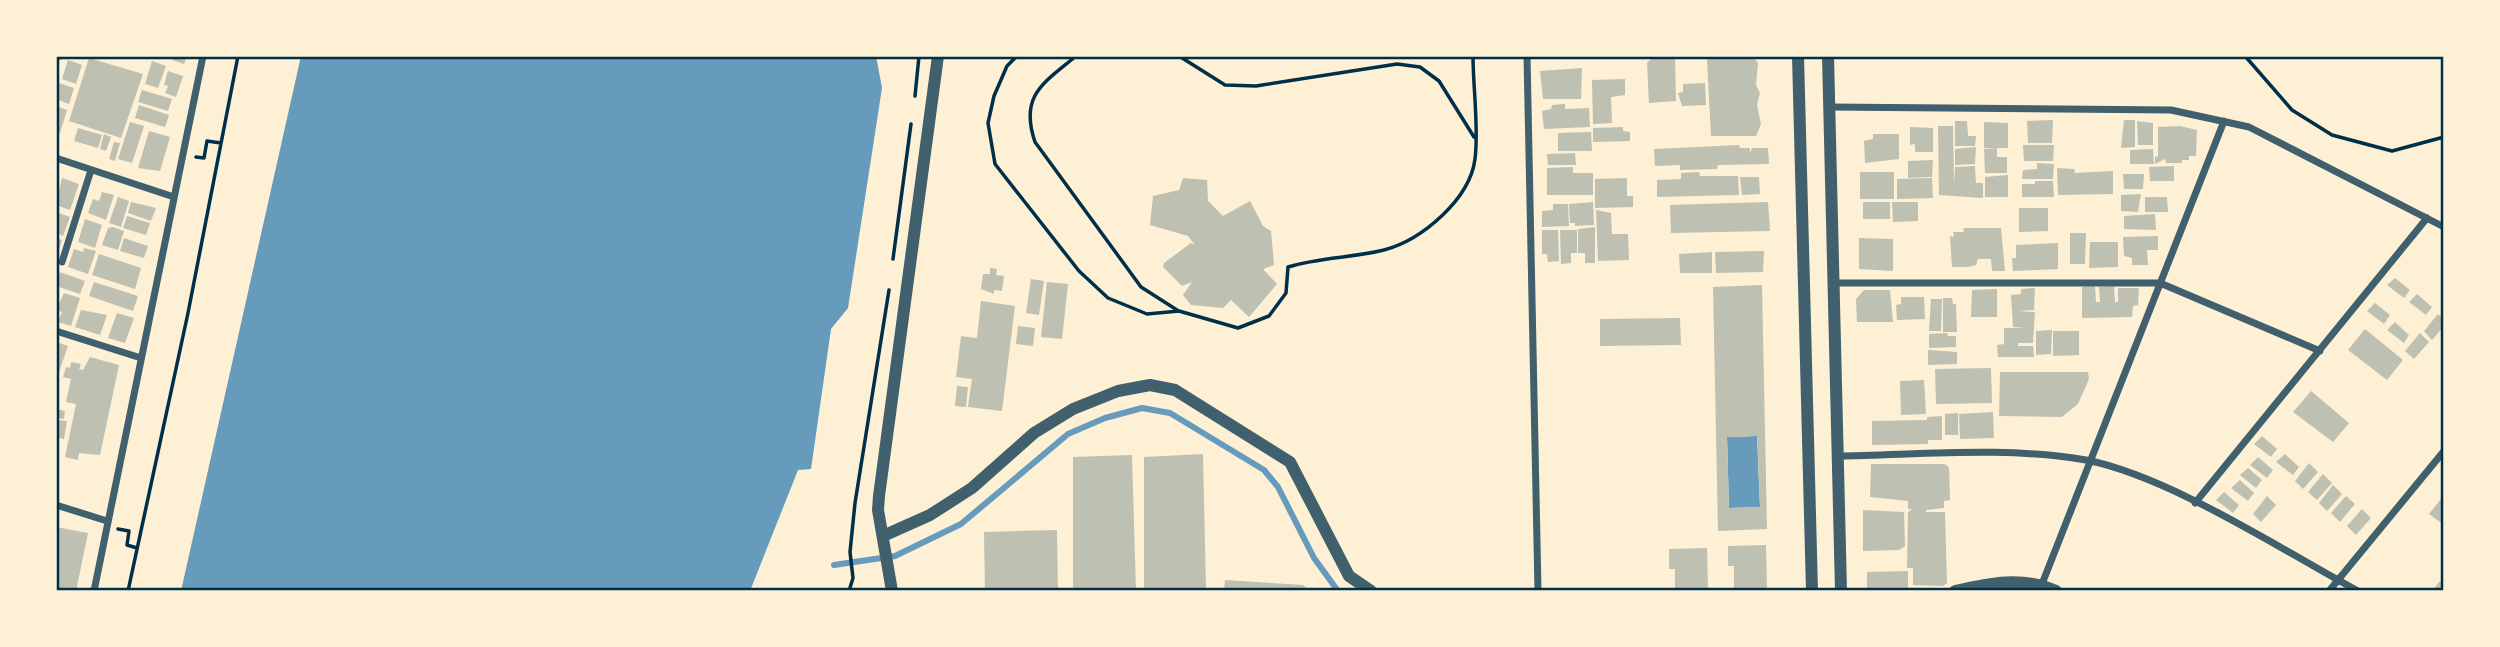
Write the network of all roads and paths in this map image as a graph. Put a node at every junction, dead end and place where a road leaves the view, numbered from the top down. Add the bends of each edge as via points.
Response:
1 (203, 56) edge
2 (238, 56) edge
3 (919, 56) edge
4 (938, 56) edge
5 (1017, 56) edge
6 (1076, 56) edge
7 (1179, 56) edge
8 (1473, 56) edge
9 (1527, 56) edge
10 (1798, 56) edge
11 (1828, 56) edge
12 (2245, 56) edge
13 (915, 99) dead end
14 (1829, 107) junction
15 (913, 112) dead end
16 (2224, 121) junction
17 (2444, 137) edge
18 (1475, 138) junction
19 (220, 143) junction
20 (56, 158) edge
21 (204, 158) dead end
22 (91, 170) junction
23 (174, 197) junction
24 (2427, 218) junction
25 (2444, 226) edge
26 (62, 262) dead end
27 (893, 265) dead end
28 (1835, 283) junction
29 (2160, 283) junction
30 (890, 285) dead end
31 (1179, 311) junction
32 (56, 331) edge
33 (2320, 351) junction
34 (141, 358) junction
35 (2444, 451) edge
36 (1837, 456) junction
37 (2089, 461) junction
38 (2195, 503) junction
39 (56, 505) edge
40 (107, 521) junction
41 (883, 536) junction
42 (2339, 581) junction
43 (2042, 584) junction
44 (93, 591) edge
45 (128, 591) edge
46 (849, 591) edge
47 (892, 591) edge
48 (1371, 591) edge
49 (1538, 591) edge
50 (1812, 591) edge
51 (1841, 591) edge
52 (1955, 591) edge
53 (2056, 591) edge
54 (2329, 591) edge
55 (2358, 591) edge

1 - 23 street
2 - 19 path
3 - 13 path
4 - 41 street via 879,496
5 - 31 path via 1007,66 994,96 988,123 995,164 1079,271 1108,298 1147,314
6 - 31 path via 1040,86 1030,104 1028,123 1035,142 1141,287
7 - 18 path via 1225,85 1256,86 1397,64 1420,67 1439,81
8 - 18 path
9 - 49 street
10 - 50 street
11 - 14 street
12 - 17 path via 2292,110 2332,135 2392,151
14 - 16 street via 2171,110
14 - 28 street
15 - 27 path
16 - 24 street via 2249,127
16 - 29 street
18 - 31 path via 1475,160 1460,196 1424,230 1386,250 1289,267 1286,293 1269,316 1254,325 1238,328
19 - 21 path via 208,141
19 - 45 path
20 - 22 street
22 - 23 street
22 - 26 street
23 - 34 street
24 - 25 street
24 - 33 street
28 - 29 street
28 - 36 street
29 - 33 street
29 - 37 street
30 - 46 path via 855,503
32 - 34 street
33 - 38 street
34 - 40 street
35 - 42 street
36 - 37 street via 2034,453
36 - 51 street
37 - 38 street via 2142,478
37 - 43 street
38 - 42 street
39 - 40 street
40 - 44 street
41 - 47 street
41 - 48 street via 930,515 972,488 1034,433 1073,409 1118,391 1150,385 1175,390 1290,462 1349,576
42 - 54 street
42 - 55 street
43 - 52 street via 2007,582
43 - 53 street

